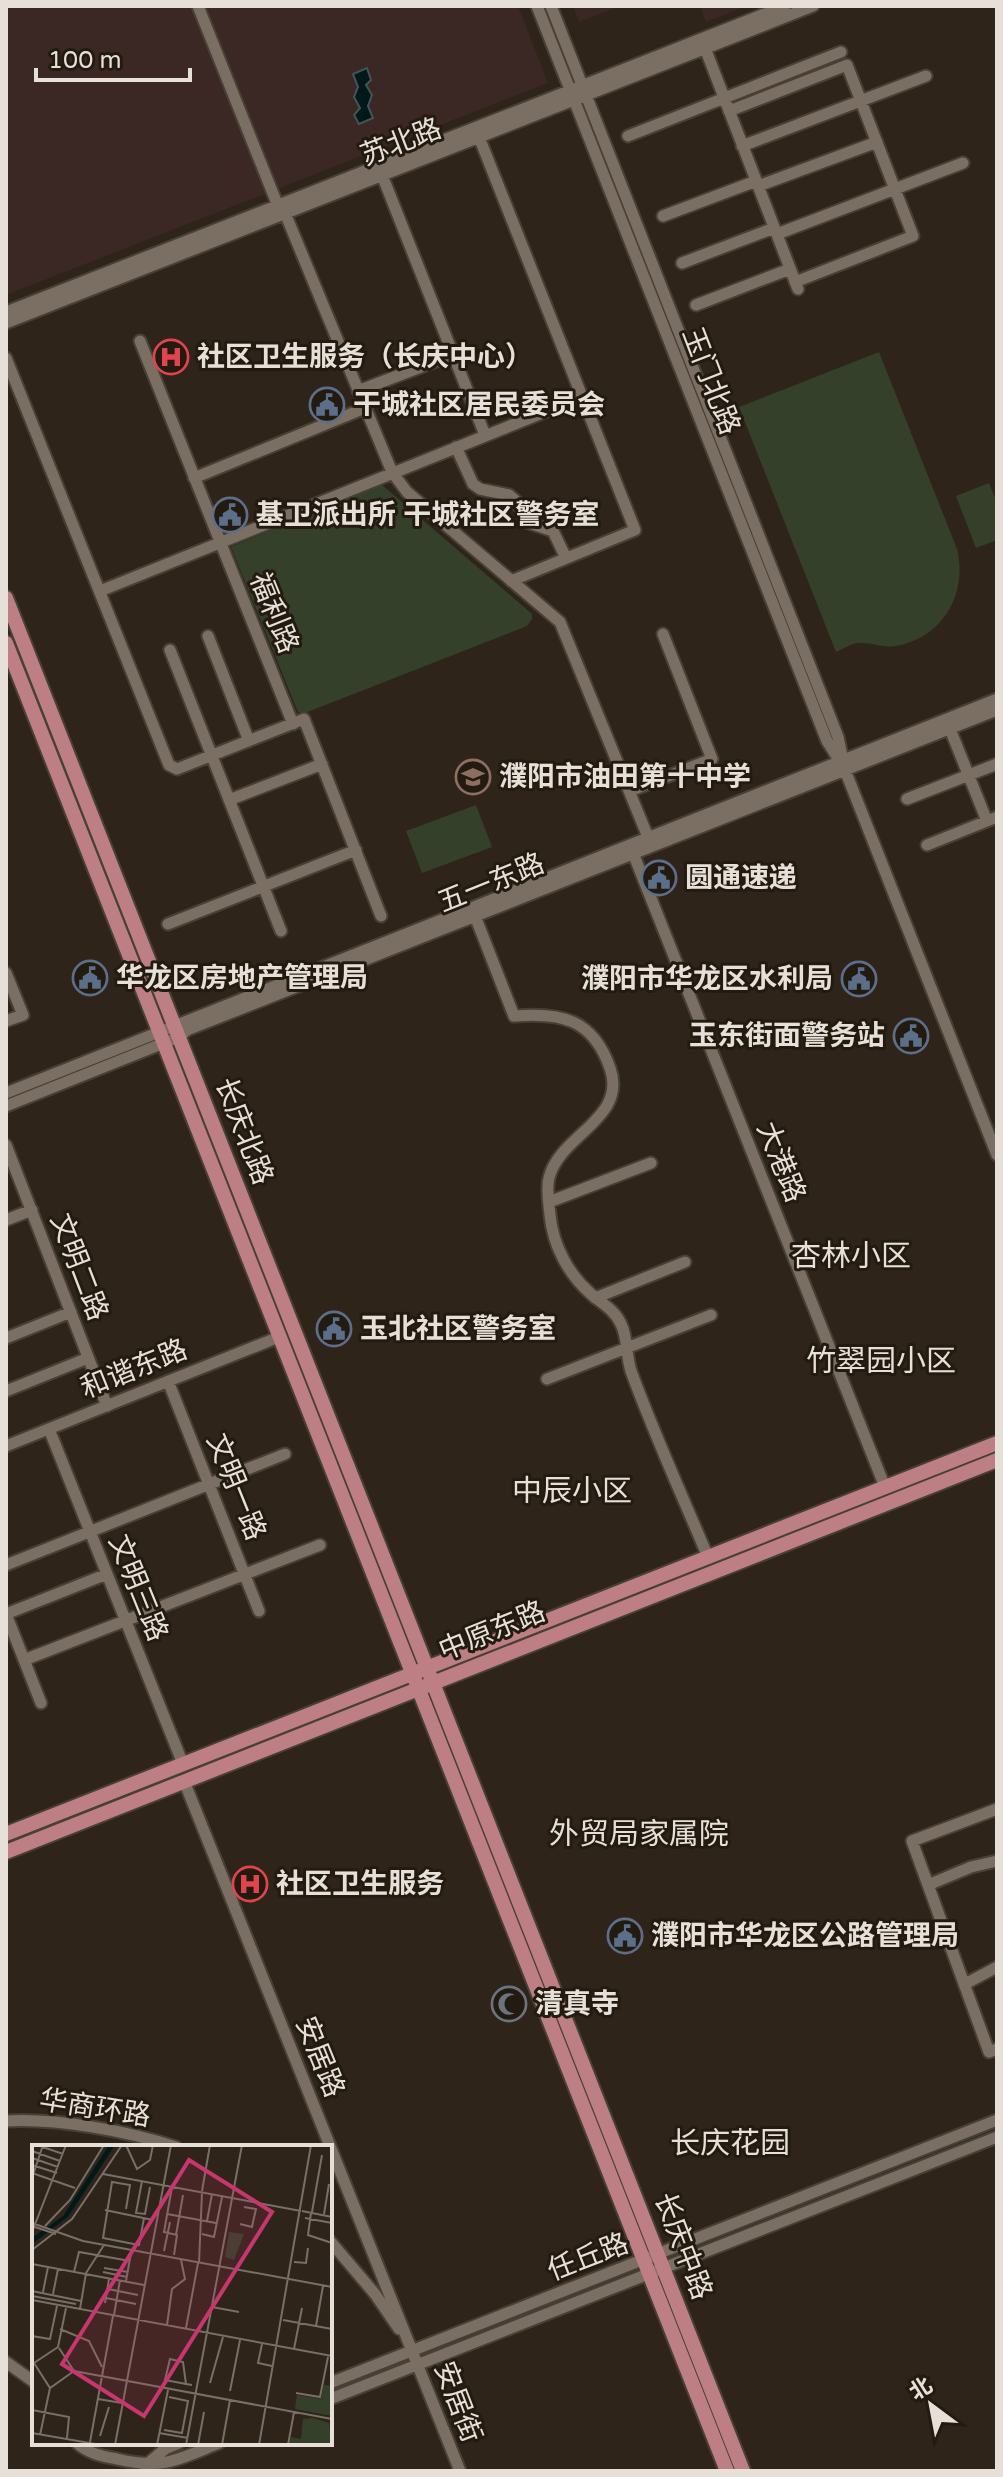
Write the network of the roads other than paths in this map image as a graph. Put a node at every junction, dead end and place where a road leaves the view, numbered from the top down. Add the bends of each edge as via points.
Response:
1 (198, 6) edge
2 (537, 6) edge
3 (551, 6) edge
4 (785, 6) edge
5 (813, 6) edge
6 (705, 48) junction
7 (841, 52) dead end
8 (926, 76) dead end
9 (578, 93) junction
10 (724, 97) junction
11 (861, 100) junction
12 (729, 111) junction
13 (628, 136) dead end
14 (479, 137) junction
15 (877, 142) junction
16 (742, 146) junction
17 (963, 163) dead end
18 (382, 175) junction
19 (757, 184) junction
20 (895, 189) junction
21 (281, 210) junction
22 (663, 216) dead end
23 (776, 231) junction
24 (682, 263) dead end
25 (790, 269) junction
26 (696, 305) dead end
27 (6, 312) edge
28 (6, 323) edge
29 (140, 341) dead end
30 (452, 355) junction
31 (6, 358) edge
32 (358, 391) junction
33 (582, 397) junction
34 (365, 408) junction
35 (485, 435) junction
36 (456, 447) junction
37 (392, 472) junction
38 (194, 478) junction
39 (221, 544) junction
40 (566, 558) junction
41 (511, 581) junction
42 (100, 591) junction
43 (6, 598) edge
44 (663, 634) dead end
45 (208, 636) dead end
46 (6, 643) edge
47 (170, 650) dead end
48 (997, 699) edge
49 (997, 710) edge
50 (293, 724) junction
51 (950, 729) junction
52 (249, 741) junction
53 (212, 755) junction
54 (322, 764) junction
55 (842, 764) junction
56 (997, 764) edge
57 (969, 775) junction
58 (630, 791) junction
59 (907, 799) dead end
60 (229, 800) junction
61 (992, 819) edge
62 (650, 842) junction
63 (927, 845) dead end
64 (356, 850) junction
65 (633, 853) junction
66 (263, 886) junction
67 (381, 916) dead end
68 (475, 916) junction
69 (168, 924) dead end
70 (281, 931) dead end
71 (6, 973) edge
72 (6, 1021) edge
73 (177, 1031) junction
74 (161, 1037) junction
75 (6, 1093) edge
76 (6, 1106) edge
77 (6, 1145) edge
78 (997, 1155) edge
79 (651, 1163) dead end
80 (549, 1202) junction
81 (32, 1210) junction
82 (6, 1220) edge
83 (685, 1262) dead end
84 (595, 1298) junction
85 (71, 1312) junction
86 (711, 1315) dead end
87 (279, 1337) junction
88 (6, 1338) edge
89 (627, 1348) junction
90 (88, 1358) junction
91 (547, 1379) dead end
92 (168, 1381) junction
93 (6, 1391) edge
94 (107, 1406) junction
95 (49, 1429) junction
96 (997, 1443) edge
97 (6, 1446) edge
98 (285, 1454) dead end
99 (997, 1460) edge
100 (209, 1485) junction
101 (885, 1487) junction
102 (90, 1532) junction
103 (320, 1545) dead end
104 (708, 1557) junction
105 (6, 1565) edge
106 (107, 1574) junction
107 (245, 1574) junction
108 (259, 1611) dead end
109 (6, 1614) edge
110 (126, 1620) junction
111 (24, 1660) junction
112 (427, 1667) junction
113 (412, 1673) junction
114 (433, 1682) junction
115 (418, 1688) junction
116 (41, 1703) dead end
117 (183, 1764) junction
118 (184, 1781) junction
119 (997, 1809) edge
120 (6, 1834) edge
121 (6, 1852) edge
122 (997, 1861) edge
123 (928, 1885) junction
124 (997, 1967) edge
125 (965, 1984) junction
126 (997, 2049) edge
127 (997, 2120) edge
128 (6, 2121) edge
129 (997, 2137) edge
130 (170, 2145) edge
131 (330, 2145) edge
132 (332, 2149) edge
133 (332, 2243) edge
134 (659, 2255) junction
135 (644, 2261) junction
136 (657, 2273) junction
137 (413, 2351) junction
138 (6, 2362) edge
139 (418, 2365) junction
140 (32, 2381) edge
141 (332, 2382) edge
142 (332, 2398) edge
143 (80, 2445) edge
144 (174, 2445) edge
145 (214, 2445) edge
146 (144, 2468) edge
147 (460, 2471) edge
148 (727, 2471) edge
149 (743, 2471) edge

1 - 21 street
2 - 9 street, 玉门北路
3 - 9 street, 玉门北路
4 - 9 street, 苏北路
5 - 6 street, 苏北路
6 - 9 street, 苏北路
6 - 10 street
7 - 10 street
8 - 11 street
9 - 14 street, 苏北路
9 - 21 street, 苏北路
9 - 55 street, 玉门北路 via 827,741
10 - 12 street
10 - 13 street
11 - 12 street via 847,65
11 - 15 street
11 - 16 street
12 - 16 street
14 - 18 street, 苏北路
14 - 33 street
15 - 19 street
15 - 20 street
16 - 19 street
17 - 20 street
18 - 21 street, 苏北路
18 - 30 street
19 - 22 street
19 - 23 street
20 - 23 street
20 - 25 street via 913,236 797,286
21 - 27 street, 苏北路
21 - 28 street, 苏北路
21 - 32 street
23 - 24 street
23 - 25 street
25 - 26 street
29 - 38 street, 福利路
30 - 32 street
30 - 35 street
31 - 42 street
32 - 34 street
33 - 35 street
33 - 40 street via 635,530
34 - 37 street
34 - 38 street
35 - 36 street
36 - 37 street
36 - 40 street via 473,484 509,495 529,523 553,531
37 - 39 street
37 - 41 street via 407,492
38 - 39 street, 福利路
39 - 42 street
39 - 50 street, 福利路
40 - 41 street
41 - 58 street via 565,630
42 - 53 street via 169,765 177,769
43 - 73 main road, 长庆北路
44 - 58 street via 712,759
45 - 52 street
46 - 74 main road, 长庆北路
47 - 53 street
48 - 55 street, 五一东路
49 - 51 street, 五一东路
50 - 52 street
50 - 54 street via 304,719
51 - 55 street, 五一东路
51 - 57 street
52 - 53 street
53 - 60 street
54 - 60 street
54 - 64 street
55 - 62 street, 五一东路
55 - 78 street, 玉门北路
56 - 57 street
57 - 59 street
57 - 61 street
58 - 62 street
60 - 66 street
61 - 63 street
62 - 65 street, 五一东路
62 - 73 street, 五一东路
64 - 66 street
64 - 67 street
65 - 68 street, 五一东路
65 - 101 street, 大港路
66 - 69 street
66 - 70 street
68 - 73 street, 五一东路
68 - 80 street via 514,1016 543,1013 578,1024 600,1047 614,1082 602,1115 556,1163 549,1177
71 - 72 street via 23,1015
73 - 74 street, 五一东路
73 - 112 main road, 长庆北路
74 - 75 street, 五一东路
74 - 76 street, 五一东路
74 - 87 main road, 长庆北路
77 - 81 street, 文明二路
79 - 80 street
80 - 84 street via 561,1255
81 - 82 street
81 - 85 street, 文明二路
83 - 84 street
84 - 89 street via 622,1324
85 - 88 street
85 - 90 street, 文明二路
86 - 89 street
87 - 92 street, 和谐东路
87 - 113 main road, 长庆北路
89 - 91 street
89 - 104 street via 632,1373
90 - 93 street
90 - 94 street, 文明二路
92 - 94 street, 和谐东路
92 - 100 street, 文明一路
94 - 95 street, 和谐东路
95 - 97 street, 和谐东路
95 - 102 street, 文明三路
96 - 101 main road, 中原东路
98 - 100 street
99 - 114 main road, 中原东路
100 - 102 street
100 - 107 street, 文明一路
101 - 104 main road, 中原东路
102 - 105 street
102 - 106 street, 文明三路
103 - 107 street
104 - 112 main road, 中原东路
106 - 109 street
106 - 110 street, 文明三路
107 - 108 street, 文明一路
107 - 110 street
109 - 111 street
110 - 111 street
110 - 117 street, 文明三路
111 - 116 street
112 - 113 main road, 中原东路
112 - 114 main road, 长庆北路
113 - 115 main road, 长庆北路
113 - 117 main road, 中原东路
114 - 115 main road, 中原东路
114 - 134 main road, 长庆中路
115 - 118 main road, 中原东路
115 - 135 main road, 长庆中路
117 - 120 main road, 中原东路
118 - 121 main road, 中原东路
118 - 131 street, 安居路
119 - 123 street via 912,1841
122 - 123 street
123 - 125 street
124 - 125 street
125 - 126 street via 989,2052
127 - 134 street, 任丘路
128 - 130 street, 华商环路 via 111,2131
129 - 136 street, 任丘路
132 - 137 street, 安居路
133 - 137 street
134 - 135 street, 任丘路
134 - 136 main road, 长庆中路
135 - 136 main road, 长庆中路
135 - 137 street, 任丘路
136 - 139 street, 任丘路
136 - 148 main road, 长庆中路
136 - 149 main road, 长庆中路
137 - 139 street, 安居街
137 - 141 street, 任丘路
138 - 140 street
139 - 142 street, 任丘路
139 - 147 street, 安居街
143 - 146 street via 95,2455
144 - 146 street
145 - 146 street

